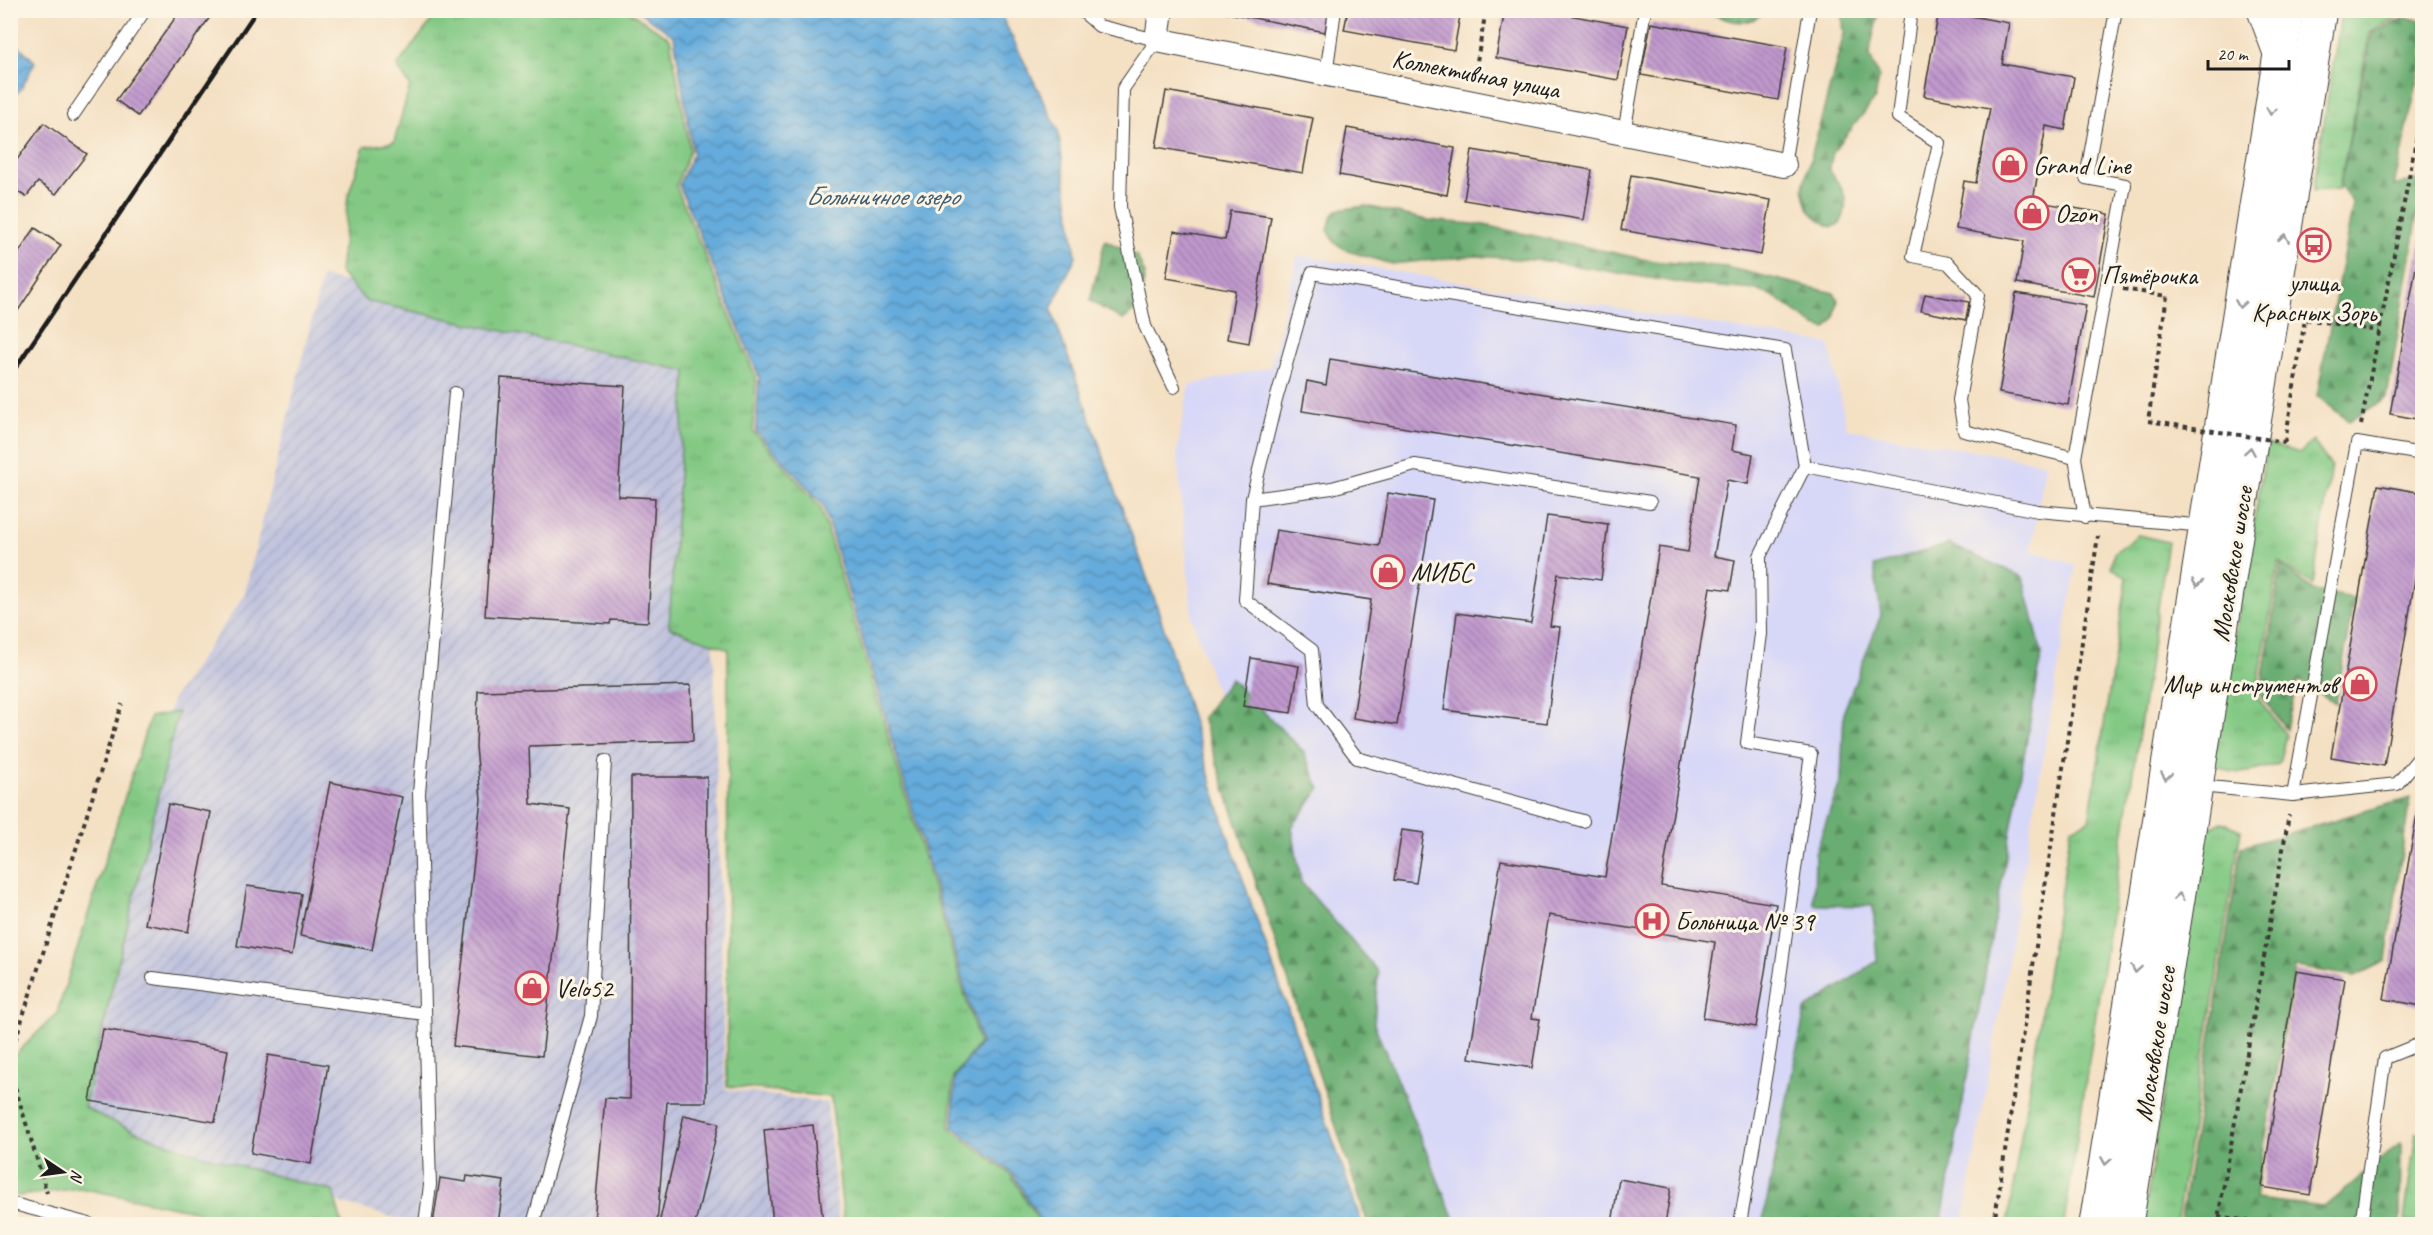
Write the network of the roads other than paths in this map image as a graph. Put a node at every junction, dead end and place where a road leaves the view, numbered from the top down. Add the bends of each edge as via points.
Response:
1 (144, 10) edge
2 (1081, 10) edge
3 (1161, 10) edge
4 (1335, 10) edge
5 (1645, 10) edge
6 (1810, 10) edge
7 (1911, 10) edge
8 (2116, 10) edge
9 (2264, 10) edge
10 (2287, 10) edge
11 (2320, 10) edge
12 (2331, 10) edge
13 (1156, 39) junction
14 (2280, 53) junction
15 (2313, 57) junction
16 (1326, 74) junction
17 (73, 115) dead end
18 (1624, 133) junction
19 (1784, 165) joint
20 (1174, 387) dead end
21 (455, 393) dead end
22 (2422, 454) edge
23 (2075, 458) junction
24 (1805, 466) junction
25 (1252, 499) junction
26 (1650, 502) dead end
27 (2085, 517) junction
28 (2206, 526) junction
29 (2422, 754) edge
30 (605, 761) dead end
31 (2197, 786) junction
32 (2293, 795) junction
33 (1583, 821) dead end
34 (153, 978) dead end
35 (425, 1014) junction
36 (2422, 1043) edge
37 (10, 1203) edge
38 (89, 1224) edge
39 (425, 1224) edge
40 (533, 1224) edge
41 (1740, 1224) edge
42 (2096, 1224) edge
43 (2126, 1224) edge
44 (2361, 1224) edge

1 - 17 lane
2 - 13 lane via 1099,26
3 - 13 street
4 - 16 lane
5 - 18 lane
6 - 19 lane
7 - 23 lane via 1898,117 1938,143 1913,255 1948,263 1978,295 1959,400 1965,431
8 - 23 lane via 2086,178 2125,185
9 - 14 main road
10 - 14 main road, Московское шоссе
11 - 15 main road, Московское шоссе
12 - 15 main road
13 - 16 street, Коллективная улица
13 - 20 lane via 1123,89 1120,207 1145,326
14 -> 28 main road, Московское шоссе
31 -> 15 main road, Московское шоссе
16 - 18 street, Коллективная улица
18 - 19 street, Коллективная улица
21 - 35 lane via 419,793
22 - 32 lane via 2357,443
23 - 27 lane
24 - 25 lane via 1785,350 1312,273
24 - 27 lane
24 - 41 lane via 1760,556 1761,634 1747,743 1811,754 1770,1049
25 - 26 lane via 1332,488 1415,465
25 - 33 lane via 1245,600 1312,650 1317,705 1357,758
27 - 28 lane
28 -> 42 main road, Московское шоссе
29 - 32 lane via 2397,784
30 - 40 lane via 591,1016
31 - 32 lane
43 -> 31 main road, Московское шоссе
34 - 35 lane
35 - 39 lane via 430,1185
36 - 44 lane via 2385,1058
37 - 38 lane

